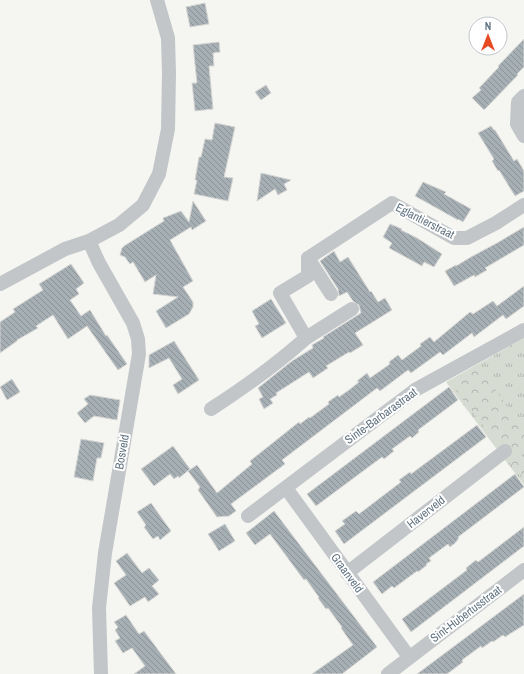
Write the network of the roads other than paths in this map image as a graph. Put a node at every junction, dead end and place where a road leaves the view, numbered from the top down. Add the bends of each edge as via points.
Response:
1 (157, 0) edge
2 (524, 96) edge
3 (524, 136) edge
4 (524, 205) edge
5 (89, 241) junction
6 (308, 258) junction
7 (0, 284) edge
8 (331, 294) dead end
9 (352, 309) dead end
10 (524, 330) edge
11 (306, 338) junction
12 (210, 409) dead end
13 (505, 451) dead end
14 (286, 488) junction
15 (248, 516) dead end
16 (524, 570) edge
17 (347, 573) junction
18 (409, 657) junction
19 (102, 674) edge
20 (388, 674) edge

1 - 5 street via 168,38 169,73 168,129 159,174 143,205 119,225
2 - 3 street via 518,102 517,124
4 - 6 street, Eglantierstraat via 467,238 454,238 392,203
5 - 7 street via 65,249
5 - 19 street, Bosveld via 133,323 139,354 105,553 99,608
6 - 8 street
6 - 11 street via 308,276 280,293
9 - 11 street
10 - 14 street, Sinte-Barbarastraat via 415,390
11 - 12 street via 253,381
13 - 17 street, Haverveld
14 - 15 street, Sinte-Barbarastraat
14 - 17 street, Graanveld
16 - 18 street, Sint-Hubertusstraat
17 - 18 street, Graanveld
18 - 20 street, Sint-Hubertusstraat

